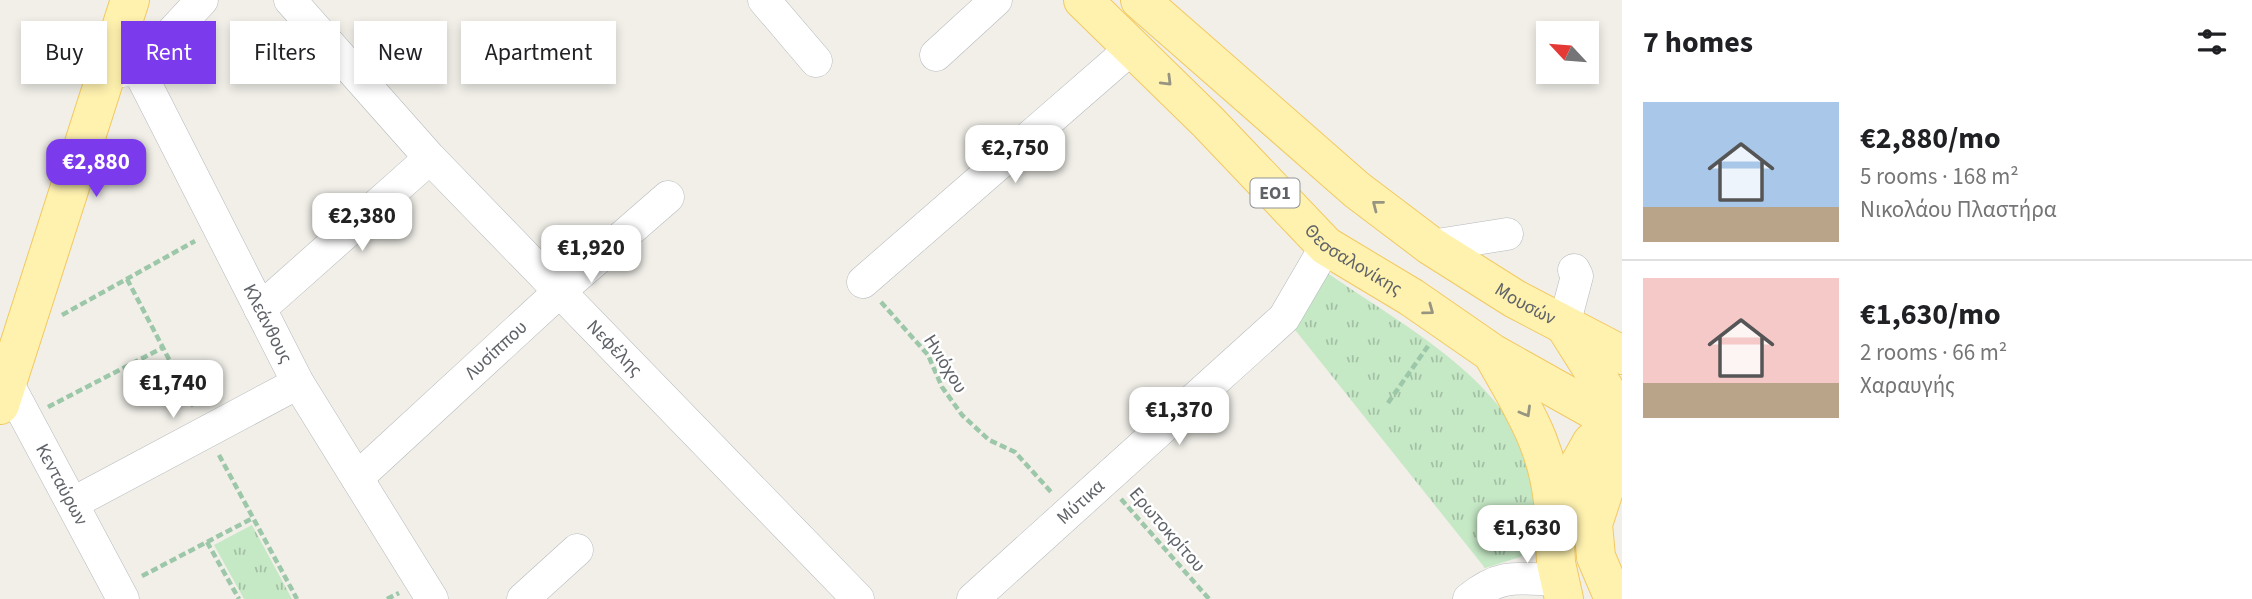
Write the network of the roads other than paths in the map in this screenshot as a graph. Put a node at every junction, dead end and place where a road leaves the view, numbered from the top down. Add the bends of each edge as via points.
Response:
1 (202, 0) edge
2 (290, 0) edge
3 (764, 0) edge
4 (996, 0) edge
5 (1083, 0) edge
6 (1140, 0) edge
7 (178, 21) edge
8 (1133, 47) junction
9 (936, 55) dead end
10 (816, 61) dead end
11 (121, 74) edge
12 (130, 84) edge
13 (430, 158) junction
14 (668, 197) dead end
15 (1507, 233) dead end
16 (1326, 246) junction
17 (1432, 246) junction
18 (1574, 270) dead end
19 (863, 282) road end
20 (560, 291) junction
21 (260, 309) junction
22 (1564, 325) junction
23 (1492, 353) junction
24 (1622, 355) edge
25 (298, 383) junction
26 (6, 394) edge
27 (1619, 422) edge
28 (357, 478) junction
29 (1622, 493) edge
30 (72, 503) junction
31 (1554, 522) junction
32 (1594, 537) junction
33 (577, 550) dead end
34 (1561, 589) edge
35 (120, 594) edge
36 (432, 599) edge
37 (523, 599) edge
38 (858, 599) edge
39 (972, 599) edge
40 (1469, 599) edge
41 (1614, 599) edge

1 - 7 street
2 - 13 street, Νεφέλης
3 - 10 street
4 - 9 street
5 - 8 main road, Θεσσαλονίκης / ΕΟ1
17 -> 6 main road via 1357,190
8 -> 16 main road, Θεσσαλονίκης / ΕΟ1
8 - 19 street
11 - 26 main road via 30,307
12 - 21 street, Κλεάνθους via 220,227
13 - 20 street, Νεφέλης
13 - 21 street
14 - 20 street, Λυσίππου
15 - 17 street
16 -> 23 main road, Θεσσαλονίκης / ΕΟ1
16 - 39 street, Μύτικα via 1284,318
17 - 22 main road, Μουσών
18 - 22 street via 1577,276
20 - 28 street, Λυσίππου
20 - 38 street, Νεφέλης
21 - 25 street, Κλεάνθους
22 - 24 main road, Μουσών
22 - 27 main road via 1611,396
23 - 27 main road, ΕΟ1
23 -> 31 main road via 1545,456 1552,481
25 - 28 street, Κλεάνθους
25 - 30 street
26 - 30 street, Κενταύρων
27 - 31 main road via 1592,442 1568,484
27 - 32 main road via 1616,452 1594,515
28 - 36 street, Κλεάνθους
29 - 32 main road via 1601,516
30 - 35 street, Κενταύρων
31 - 34 main road
32 - 41 main road via 1602,574
33 - 37 street
34 - 40 street via 1504,579 1489,583

